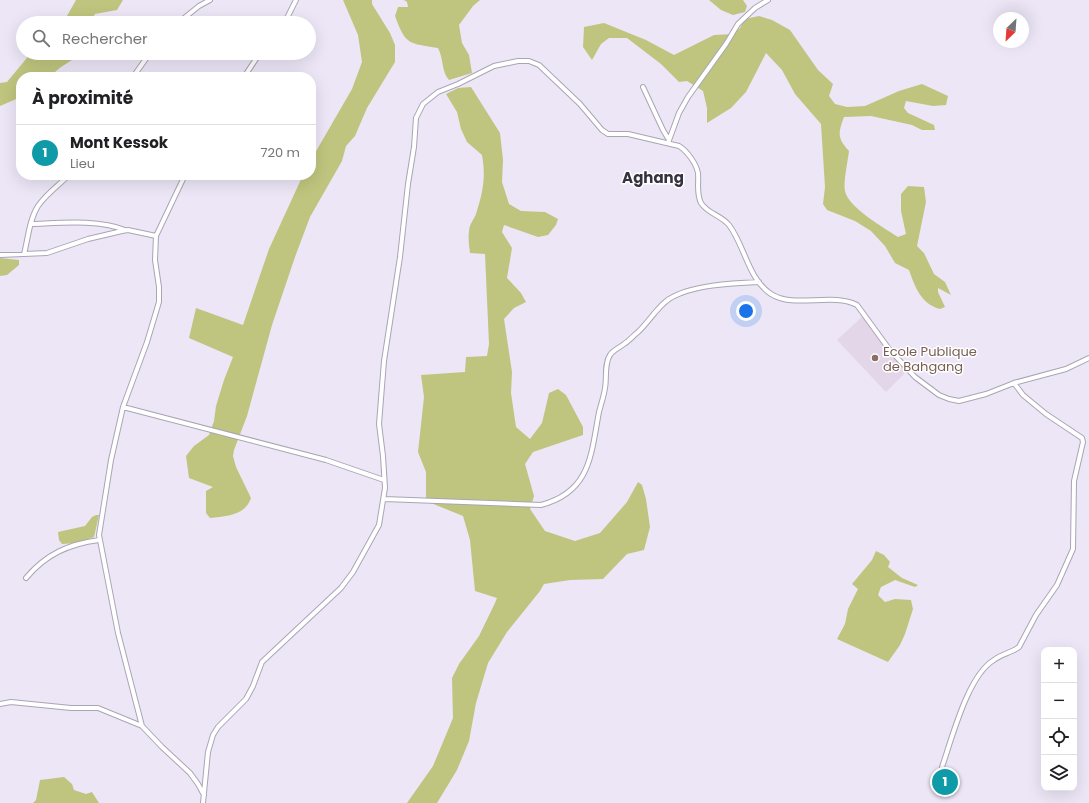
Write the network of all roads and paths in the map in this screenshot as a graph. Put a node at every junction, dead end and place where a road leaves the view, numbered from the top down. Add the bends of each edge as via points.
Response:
1 (210, 0) edge
2 (295, 0) edge
3 (768, 0) edge
4 (187, 16) edge
5 (288, 16) edge
6 (145, 60) edge
7 (255, 60) edge
8 (137, 72) edge
9 (247, 72) edge
10 (643, 87) dead end
11 (669, 141) junction
12 (64, 180) edge
13 (183, 180) edge
14 (31, 224) junction
15 (128, 230) junction
16 (156, 236) junction
17 (24, 254) junction
18 (0, 255) edge
19 (758, 282) junction
20 (1089, 358) edge
21 (1014, 383) junction
22 (123, 407) junction
23 (384, 480) junction
24 (384, 499) junction
25 (99, 540) junction
26 (26, 578) dead end
27 (0, 704) edge
28 (142, 726) junction
29 (942, 767) dead end
30 (204, 795) junction
31 (203, 803) edge

1 - 4 street
2 - 5 street
3 - 11 street via 738,24 688,97
6 - 8 street
7 - 9 street
10 - 11 street
11 - 19 street via 686,150 698,172 700,201 706,209 729,225
11 - 23 street via 628,134 608,134 539,65 529,61 518,60 494,66 438,92 423,104 416,118 400,257 384,361 379,424
12 - 14 street via 38,207
13 - 16 street
14 - 15 street via 98,224
14 - 17 street
15 - 16 street
15 - 17 street via 88,239 47,253
16 - 22 street via 154,260 159,302
17 - 18 street
19 - 21 street via 765,290 782,299 835,300 857,305 889,349 915,377 939,395 949,399 959,401
19 - 24 street via 723,284 682,293 670,299 640,330 610,355 592,456 580,480 554,501 541,505
20 - 21 street via 1066,369
21 - 29 street via 1046,414 1082,438 1074,481 1072,549 1057,585 1036,615 1019,647 993,660 974,682 965,698
22 - 23 street via 326,460
22 - 25 street via 111,460
23 - 24 street
24 - 30 street via 379,525 341,588 262,662 246,700 213,735 208,752
25 - 26 street via 65,548 41,562
25 - 28 street via 118,633
27 - 28 street via 11,702 95,707
28 - 30 street via 190,773
30 - 31 street

